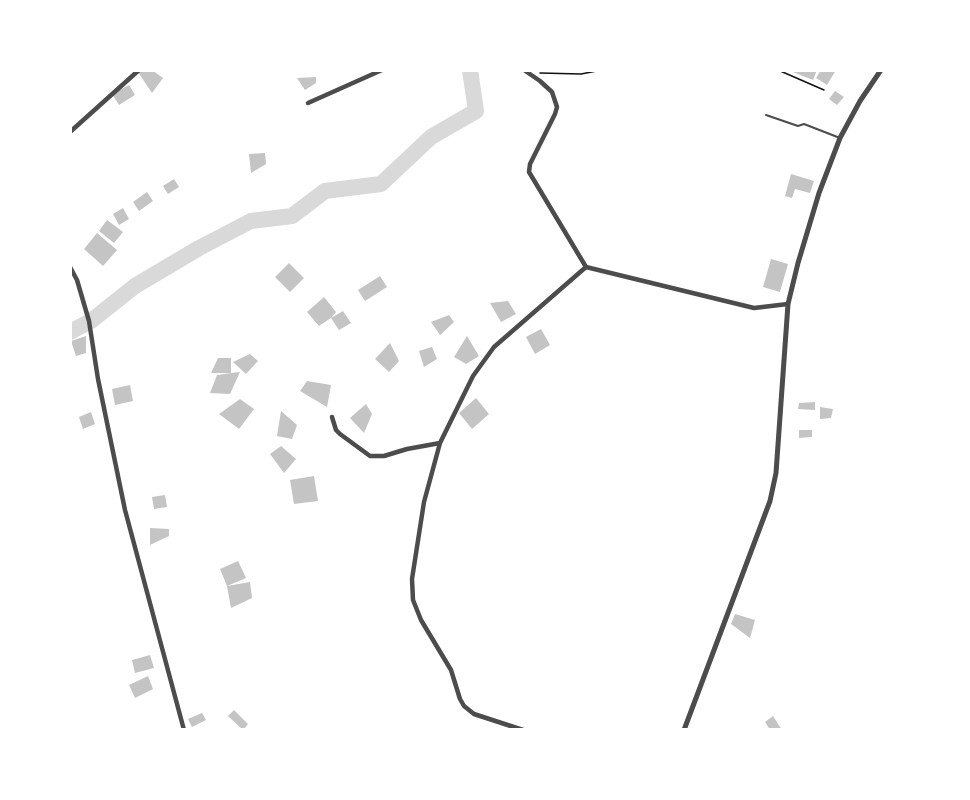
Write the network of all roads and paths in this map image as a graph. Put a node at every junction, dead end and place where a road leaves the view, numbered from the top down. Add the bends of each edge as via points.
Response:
1 (139, 70) edge
2 (382, 70) edge
3 (602, 70) edge
4 (778, 70) edge
5 (880, 70) edge
6 (526, 71) edge
7 (824, 90) dead end
8 (308, 103) dead end
9 (766, 115) dead end
10 (70, 132) edge
11 (840, 138) junction
12 (70, 267) edge
13 (586, 267) junction
14 (788, 304) junction
15 (332, 417) dead end
16 (440, 443) junction
17 (184, 729) edge
18 (523, 729) edge
19 (684, 729) edge

1 - 10 street
2 - 8 street
3 - 6 path via 580,74
4 - 7 path
5 - 11 street
6 - 13 street via 552,92 557,107 528,172
9 - 11 lane
11 - 14 street via 813,213
12 - 17 street via 89,321 125,510
13 - 14 street via 754,308
13 - 16 street via 494,347 473,376
14 - 19 street via 776,473 770,501
15 - 16 street via 336,430 370,456
16 - 18 street via 424,502 412,579 413,600 464,706 474,714

